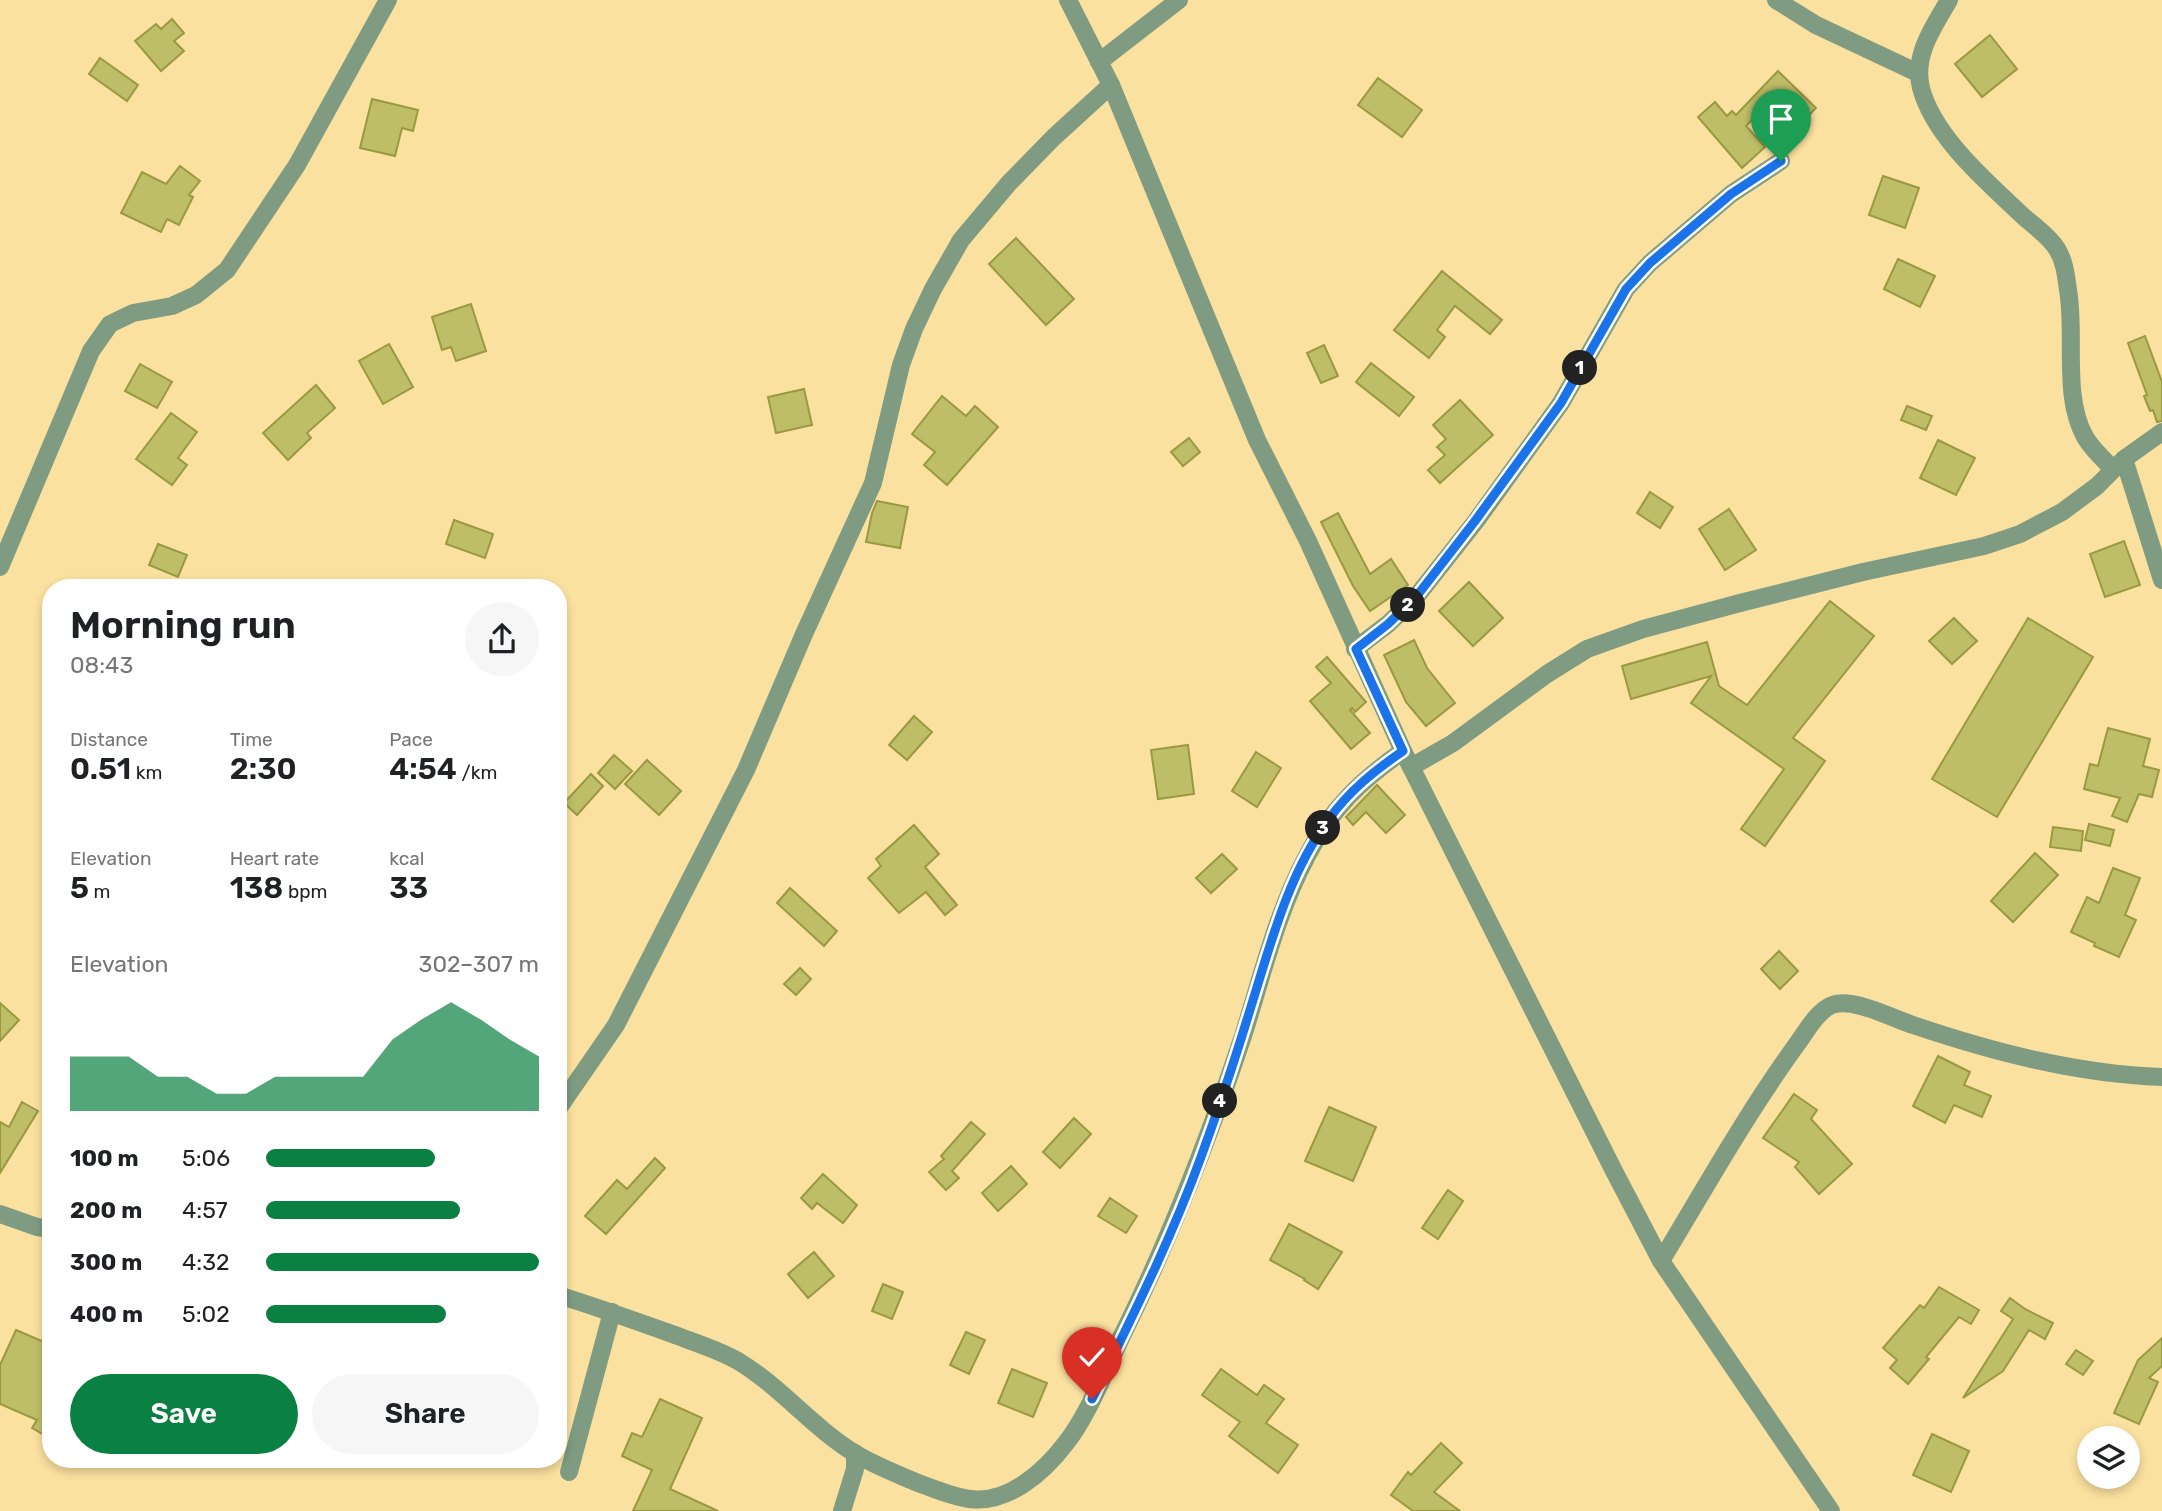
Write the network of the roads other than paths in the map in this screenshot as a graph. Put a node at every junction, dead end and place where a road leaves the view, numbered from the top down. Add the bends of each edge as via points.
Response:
1 (388, 0) edge
2 (1068, 0) edge
3 (1179, 0) edge
4 (1776, 0) edge
5 (1949, 0) edge
6 (1099, 62) junction
7 (1918, 73) junction
8 (1111, 85) junction
9 (1781, 161) dead end
10 (2162, 432) edge
11 (2118, 464) junction
12 (0, 566) edge
13 (2162, 580) edge
14 (1356, 649) junction
15 (1407, 759) junction
16 (2162, 1077) edge
17 (567, 1095) edge
18 (0, 1214) edge
19 (42, 1228) edge
20 (1661, 1261) junction
21 (567, 1298) edge
22 (612, 1312) junction
23 (855, 1453) junction
24 (569, 1472) dead end
25 (842, 1511) edge
26 (1831, 1511) edge

1 - 12 street via 297,165 227,271 196,295 172,306 133,313 110,324 101,335
2 - 6 street
3 - 6 street
4 - 7 street via 1816,25
5 - 7 street via 1922,48
6 - 8 street
7 - 11 street via 1931,115 1946,135 1990,185 2057,248 2070,303 2077,417 2097,454
8 - 14 street via 1257,440
8 - 17 street via 1009,183 961,240 933,289 901,365 873,483 746,770 616,1025
9 - 14 street via 1731,194 1626,289 1561,403 1475,521 1416,597
10 - 11 street
11 - 13 street
11 - 15 street via 2062,512 2020,534 1740,603 1587,649 1452,743
14 - 15 street
15 - 20 street
15 - 23 street via 1373,772 1350,793 1306,857 1284,908 1180,1210 1154,1272 1067,1443 1013,1492 992,1500 939,1491
16 - 20 street via 2085,1071 1946,1037 1849,1002 1831,1005 1809,1027 1759,1099
18 - 19 street
20 - 26 street
21 - 22 street
22 - 23 street via 735,1360
22 - 24 street
23 - 25 street

